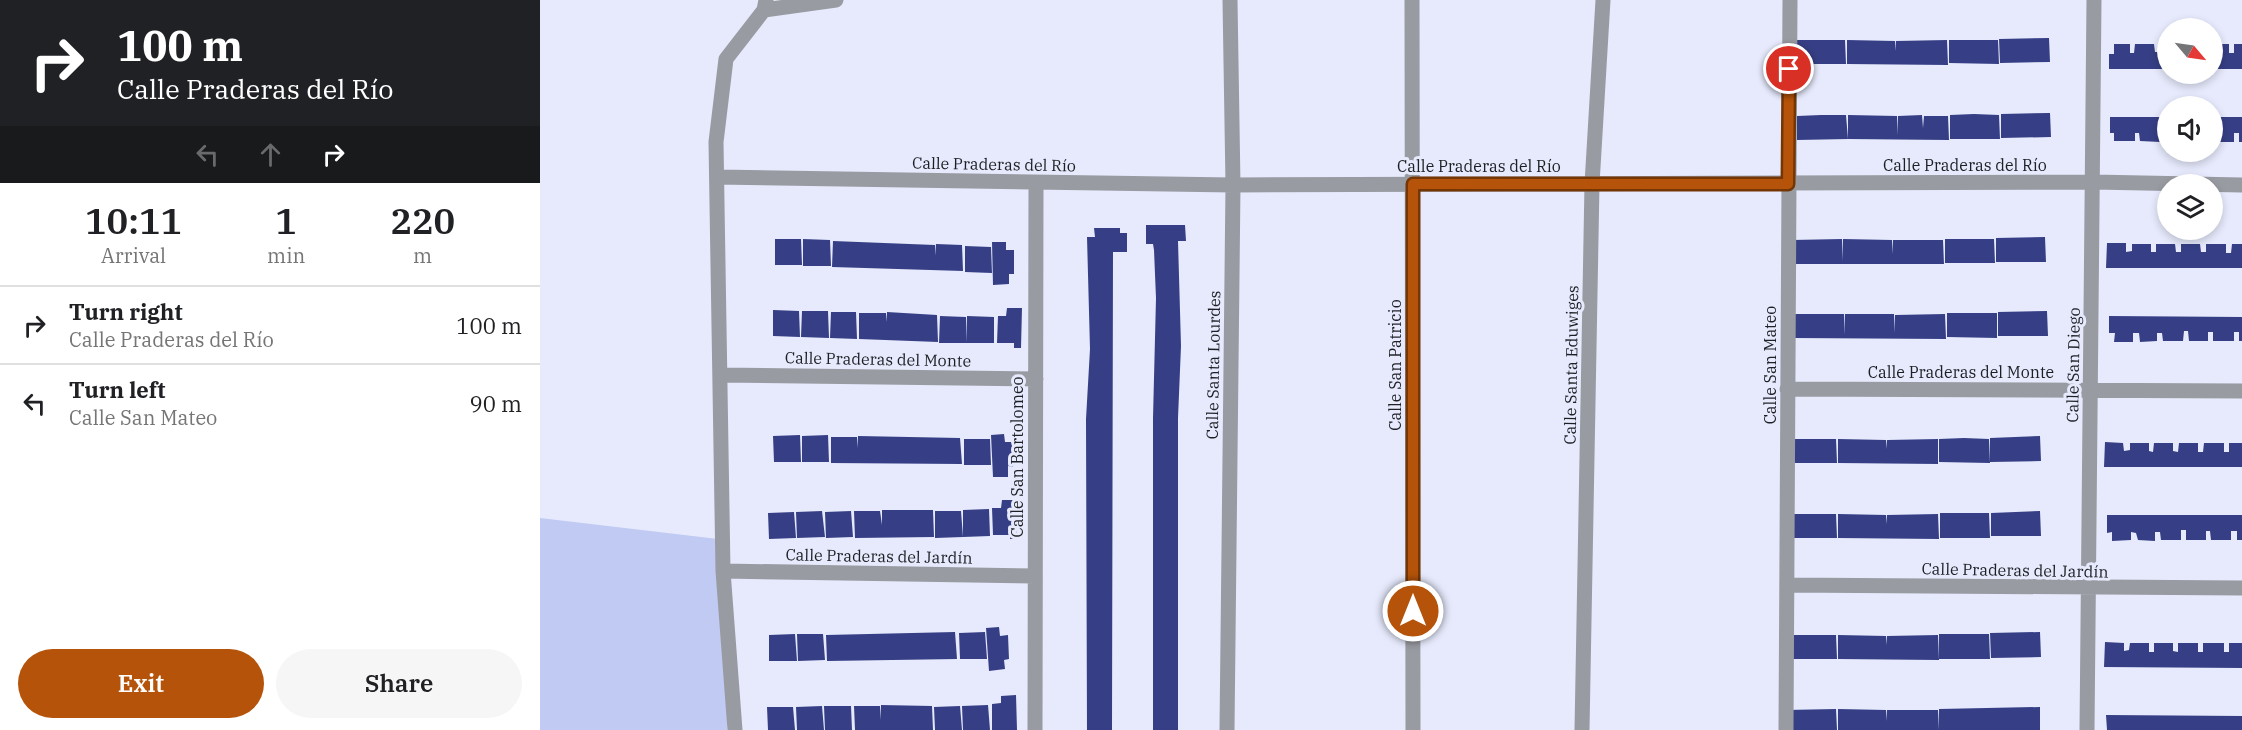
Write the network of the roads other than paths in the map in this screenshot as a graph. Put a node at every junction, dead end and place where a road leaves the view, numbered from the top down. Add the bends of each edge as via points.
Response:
1 (836, 0) edge
2 (1230, 0) edge
3 (1412, 0) edge
4 (1603, 0) edge
5 (1790, 0) edge
6 (2094, 0) edge
7 (765, 5) edge
8 (717, 177) junction
9 (2094, 182) junction
10 (1036, 183) junction
11 (1413, 184) junction
12 (1592, 184) junction
13 (1788, 184) junction
14 (1233, 185) junction
15 (2242, 185) edge
16 (721, 375) junction
17 (1036, 379) junction
18 (1787, 389) junction
19 (2091, 390) junction
20 (2242, 391) edge
21 (723, 572) junction
22 (1035, 576) junction
23 (1787, 585) junction
24 (2242, 588) edge
25 (2089, 589) junction
26 (735, 730) edge
27 (1035, 730) edge
28 (1227, 730) edge
29 (1413, 730) edge
30 (1582, 730) edge
31 (1786, 730) edge
32 (2087, 730) edge

1 - 7 street
2 - 14 street, Calle Santa Lourdes
3 - 11 street, Calle San Patricio
4 - 12 street, Calle Santa Eduwiges
5 - 13 street, Calle San Mateo
6 - 9 street, Calle San Diego
7 - 8 street via 726,59 718,108
8 - 10 street, Calle Praderas del Río
8 - 16 street
9 - 13 street, Calle Praderas del Río
9 - 15 street, Calle Praderas del Río
9 - 19 street, Calle San Diego
10 - 14 street, Calle Praderas del Río
10 - 17 street, Calle San Bartolomeo
11 - 12 street, Calle Praderas del Río
11 - 14 street, Calle Praderas del Río
11 - 29 street, Calle San Patricio
12 - 13 street, Calle Praderas del Río
12 - 30 street, Calle Santa Eduwiges
13 - 18 street, Calle San Mateo
14 - 28 street, Calle Santa Lourdes
16 - 17 street, Calle Praderas del Monte
16 - 21 street
17 - 22 street, Calle San Bartolomeo
18 - 19 street, Calle Praderas del Monte
18 - 23 street, Calle San Mateo
19 - 20 street, Calle Praderas del Monte
19 - 25 street, Calle San Diego
21 - 22 street, Calle Praderas del Jardín
21 - 26 street
22 - 27 street, Calle San Bartolomeo
23 - 25 street, Calle Praderas del Jardín
23 - 31 street, Calle San Mateo
24 - 25 street, Calle Praderas del Jardín
25 - 32 street, Calle San Diego

